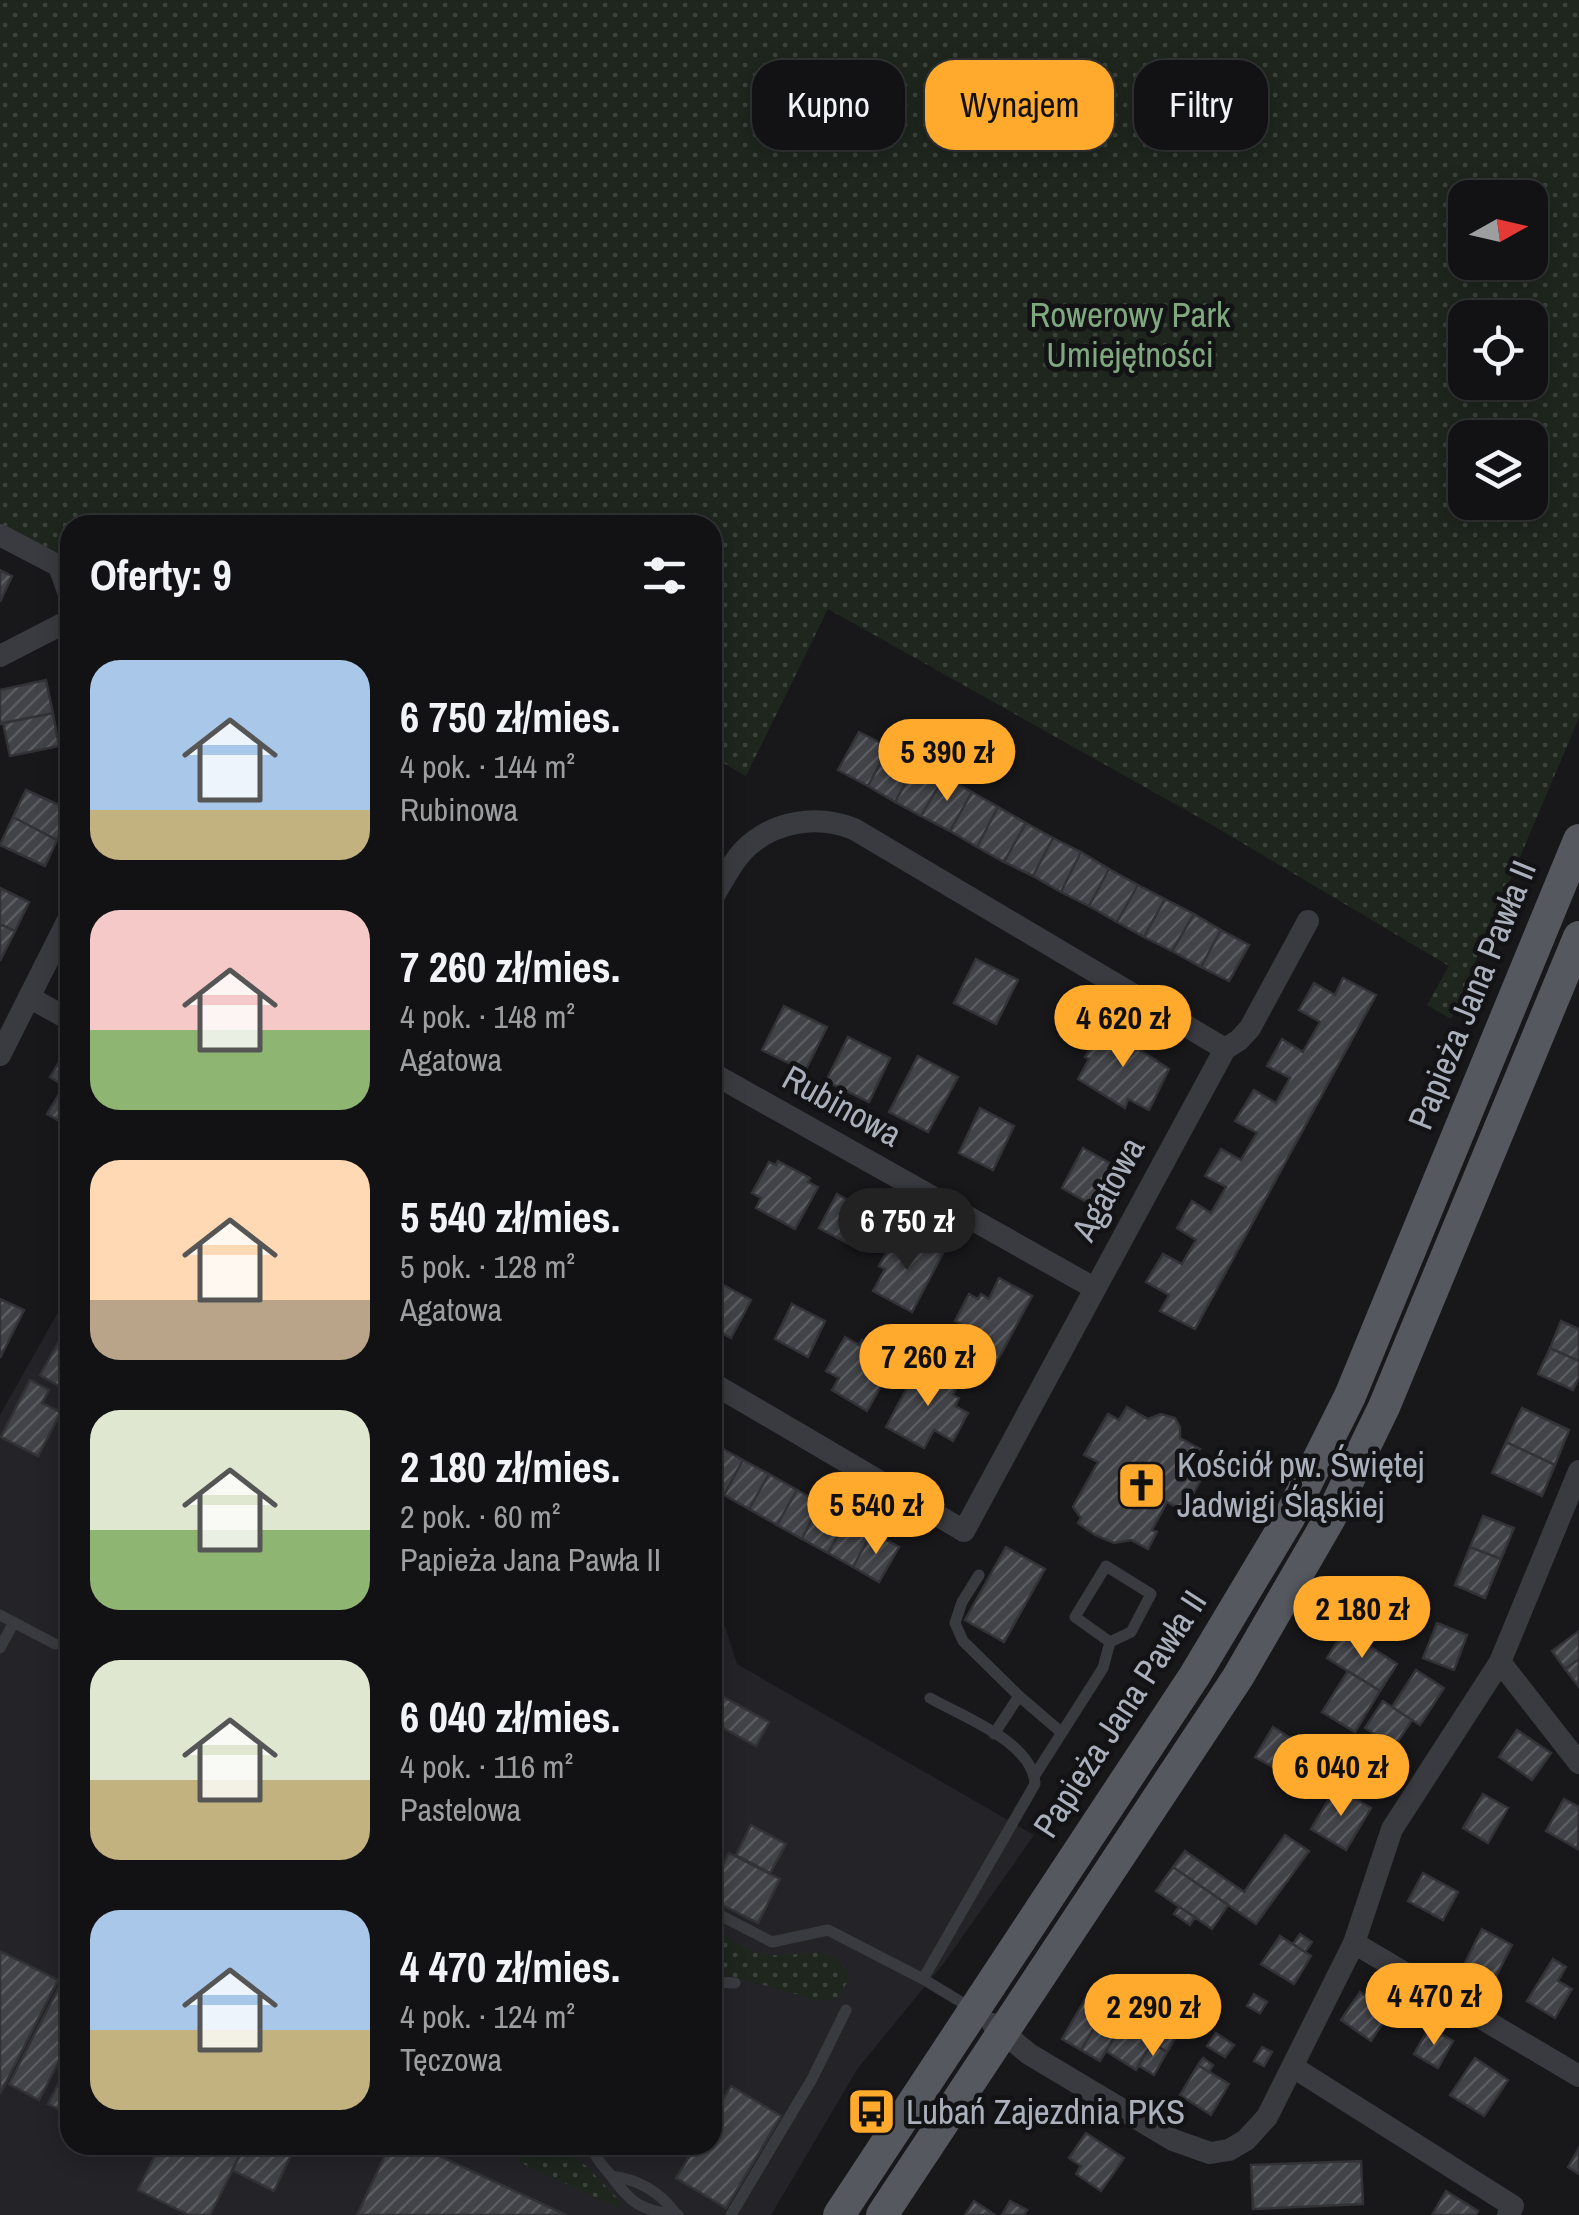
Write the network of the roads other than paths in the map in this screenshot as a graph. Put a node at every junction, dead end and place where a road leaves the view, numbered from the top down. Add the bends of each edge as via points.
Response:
1 (0, 536) edge
2 (60, 568) edge
3 (60, 625) edge
4 (0, 656) edge
5 (1579, 840) edge
6 (722, 883) edge
7 (1308, 921) dead end
8 (60, 936) edge
9 (1579, 936) edge
10 (29, 998) junction
11 (60, 1015) edge
12 (1225, 1048) junction
13 (0, 1055) edge
14 (722, 1079) edge
15 (1094, 1288) junction
16 (722, 1389) edge
17 (1579, 1471) edge
18 (978, 1575) dead end
19 (0, 1615) edge
20 (14, 1622) junction
21 (1110, 1642) junction
22 (56, 1644) dead end
23 (0, 1648) edge
24 (1500, 1662) junction
25 (1019, 1696) junction
26 (930, 1698) dead end
27 (1062, 1733) junction
28 (994, 1734) junction
29 (1579, 1763) edge
30 (1034, 1775) junction
31 (722, 1917) edge
32 (1354, 1944) junction
33 (923, 1978) junction
34 (722, 1982) edge
35 (735, 1983) dead end
36 (846, 2010) dead end
37 (975, 2010) junction
38 (1003, 2032) junction
39 (1293, 2066) junction
40 (1579, 2076) edge
41 (595, 2155) edge
42 (610, 2176) junction
43 (677, 2215) edge
44 (731, 2215) edge
45 (839, 2215) edge
46 (882, 2215) edge
47 (1508, 2215) edge

1 - 2 street
3 - 4 street
5 - 37 main road, Papieża Jana Pawła II via 1350,1396 1289,1518 1195,1675
6 - 12 street via 742,852 779,828 820,820 854,829
7 - 12 street, Agatowa via 1250,1028
8 - 10 street
9 - 38 main road via 1384,1407 1330,1518 1238,1677
10 - 11 street
10 - 13 street
12 - 15 street, Agatowa
14 - 15 street, Rubinowa
15 - 16 street, Agatowa via 964,1530
17 - 24 street
18 - 25 lane via 955,1623 963,1641
19 - 20 lane
20 - 22 lane
20 - 23 lane
21 - 21 lane via 1131,1632 1151,1594 1106,1566 1075,1617
21 - 27 lane via 1104,1668
24 - 29 street
24 - 32 street via 1392,1829
25 - 27 lane
25 - 28 lane
26 - 28 lane
27 - 30 lane
28 - 30 lane via 1025,1755
30 - 33 lane via 1028,1800
31 - 33 lane via 772,1942 828,1930
32 - 39 street
32 - 40 street
33 - 37 lane
34 - 35 lane
36 - 44 lane
37 - 38 street
37 - 45 main road, Papieża Jana Pawła II
38 - 39 street via 1028,2054 1172,2140 1210,2153 1246,2140 1267,2117
38 - 46 main road
39 - 47 street via 1513,2206
41 - 42 lane
42 - 43 lane via 646,2188
42 - 43 lane via 639,2206

